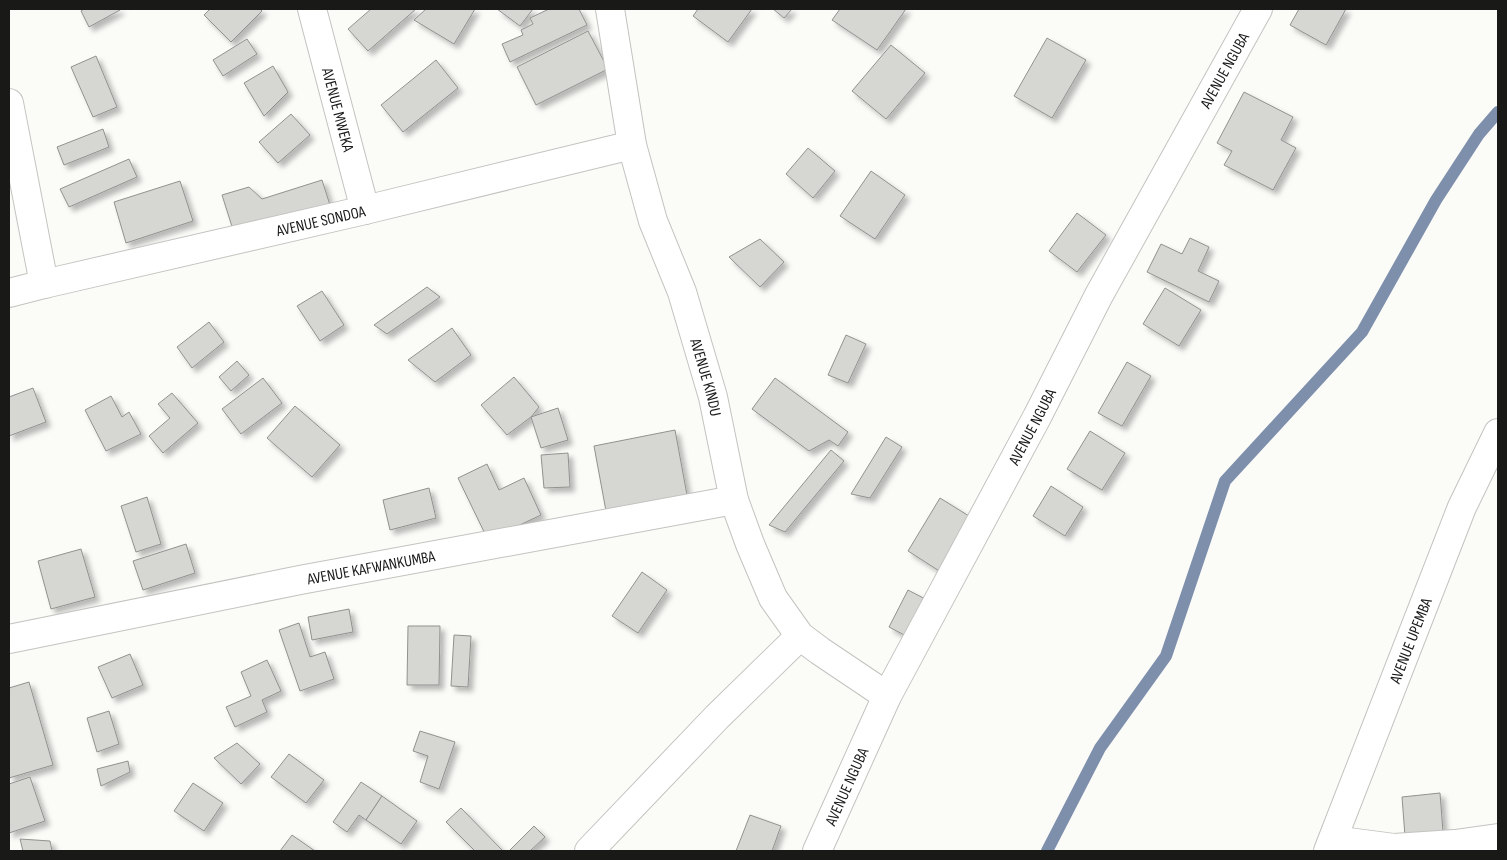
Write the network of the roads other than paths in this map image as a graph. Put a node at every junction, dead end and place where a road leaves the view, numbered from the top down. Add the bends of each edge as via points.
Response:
1 (312, 9) edge
2 (610, 9) edge
3 (1258, 9) edge
4 (9, 102) edge
5 (632, 145) junction
6 (365, 210) junction
7 (44, 284) junction
8 (9, 293) edge
9 (1498, 433) edge
10 (734, 500) junction
11 (800, 636) junction
12 (9, 639) edge
13 (887, 696) junction
14 (1498, 838) edge
15 (1331, 846) edge
16 (589, 851) edge
17 (817, 851) edge

1 - 6 street, AVENUE MWEKA
2 - 5 street, AVENUE KINDU
3 - 13 street, AVENUE NGUBA via 1099,295
4 - 7 street
5 - 6 street, AVENUE SONDOA
5 - 10 street, AVENUE KINDU via 653,221 682,292 713,397
6 - 7 street, AVENUE SONDOA
7 - 8 street, AVENUE SONDOA
9 - 15 street, AVENUE UPEMBA via 1462,507
10 - 11 street, AVENUE KINDU via 773,598
10 - 12 street, AVENUE KAFWANKUMBA
11 - 13 street, AVENUE KINDU
11 - 16 street
13 - 17 street, AVENUE NGUBA
14 - 15 street via 1394,848

